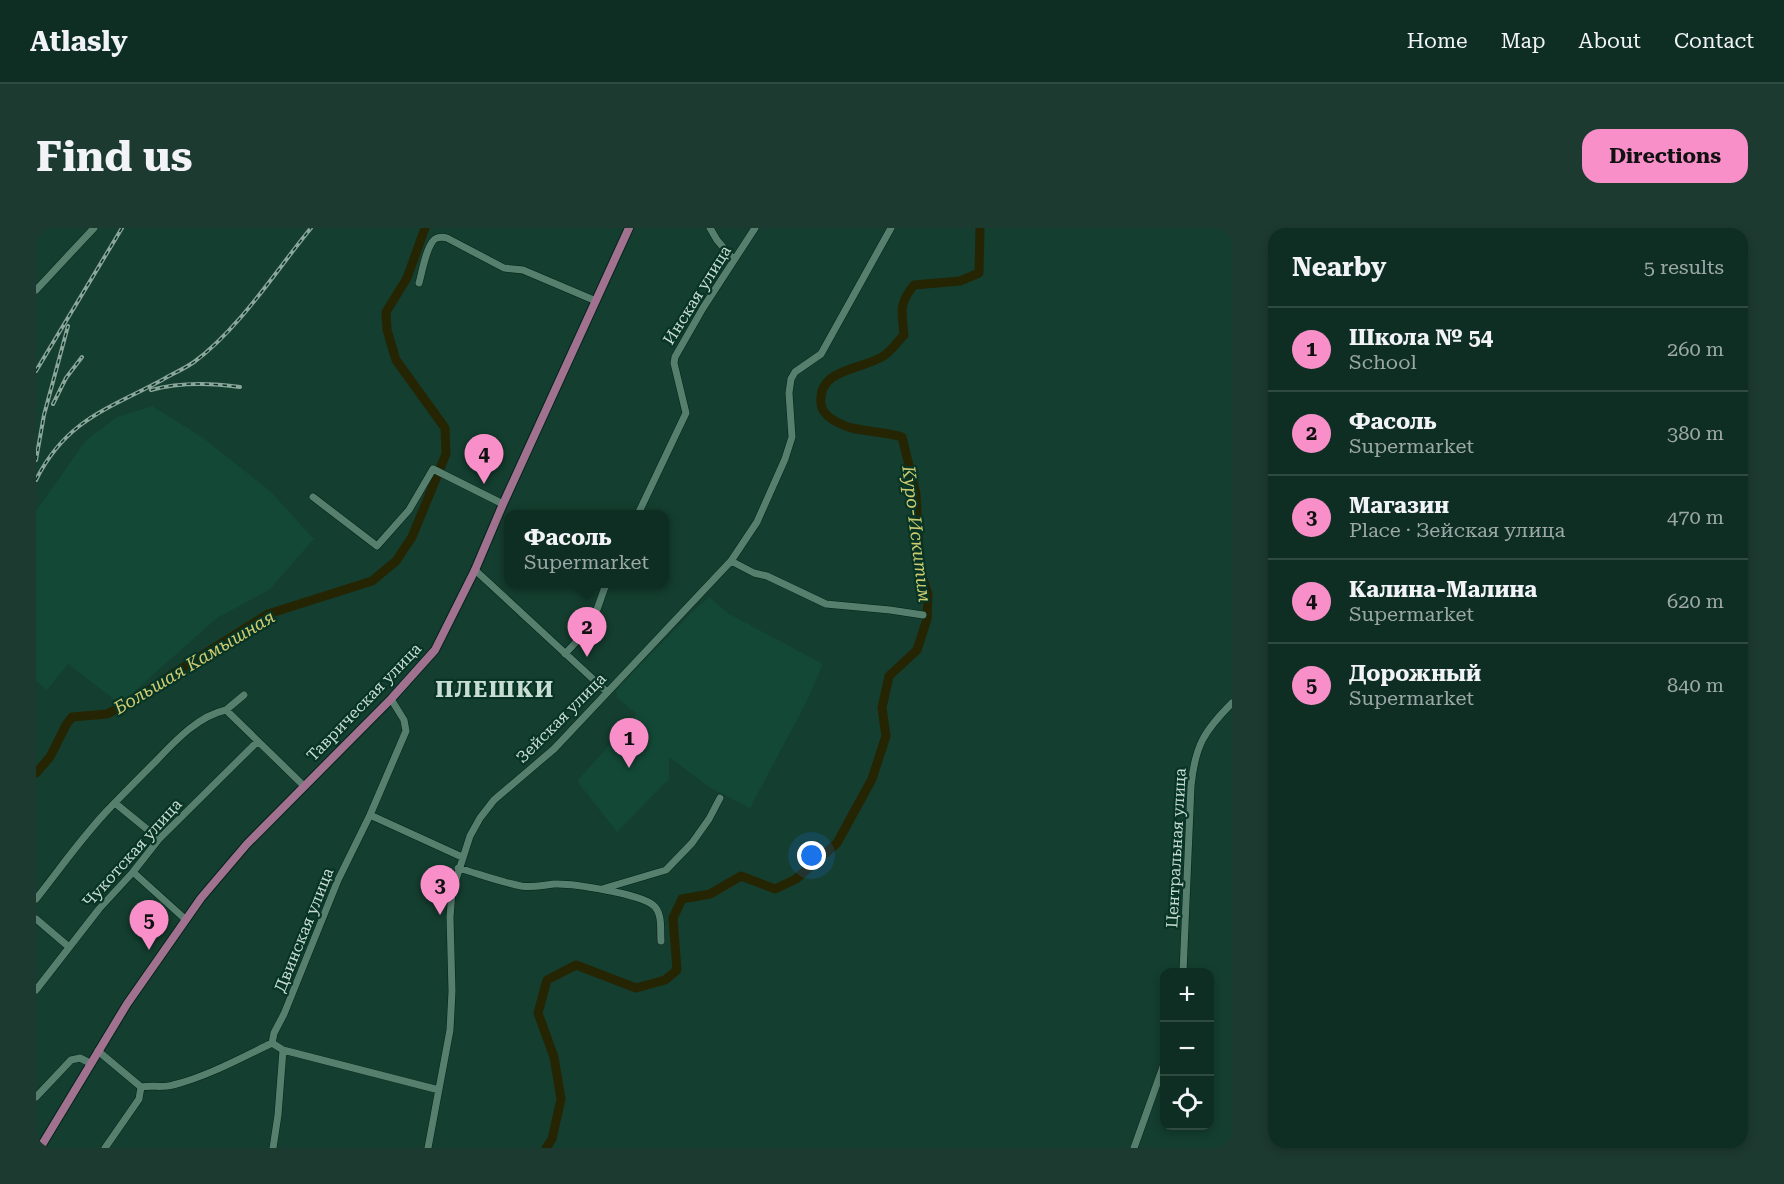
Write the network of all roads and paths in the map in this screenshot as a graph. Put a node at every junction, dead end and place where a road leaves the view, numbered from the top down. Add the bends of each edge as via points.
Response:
1 (94, 228) edge
2 (629, 228) edge
3 (710, 228) edge
4 (755, 228) edge
5 (890, 229) edge
6 (734, 260) junction
7 (419, 283) dead end
8 (36, 290) edge
9 (596, 301) junction
10 (313, 497) dead end
11 (503, 504) junction
12 (640, 510) edge
13 (731, 561) junction
14 (475, 570) junction
15 (605, 588) edge
16 (922, 615) dead end
17 (565, 654) junction
18 (607, 692) junction
19 (244, 695) dead end
20 (391, 699) junction
21 (1232, 703) edge
22 (226, 710) junction
23 (257, 742) junction
24 (304, 786) junction
25 (720, 798) dead end
26 (115, 803) junction
27 (370, 815) junction
28 (159, 839) junction
29 (462, 857) junction
30 (459, 868) junction
31 (133, 872) junction
32 (602, 889) junction
33 (36, 899) edge
34 (36, 919) edge
35 (185, 919) junction
36 (661, 941) dead end
37 (69, 947) junction
38 (1183, 968) edge
39 (36, 990) edge
40 (272, 1043) junction
41 (284, 1050) junction
42 (98, 1051) junction
43 (90, 1063) junction
44 (1160, 1075) edge
45 (141, 1087) junction
46 (439, 1090) junction
47 (36, 1098) edge
48 (40, 1148) edge
49 (105, 1148) edge
50 (273, 1148) edge
51 (428, 1148) edge
52 (1134, 1148) edge

1 - 8 street
2 - 9 main road, Таврическая улица
3 - 6 street
4 - 6 street, Инская улица
5 - 13 street, Зейская улица via 821,354 791,379 792,438 757,522
6 - 12 street, Инская улица via 675,357 686,413
7 - 9 street via 432,242 439,237 504,268 523,270
9 - 11 main road, Таврическая улица
10 - 11 street via 377,546 408,510 433,469
11 - 14 main road, Таврическая улица
13 - 16 street via 826,604
13 - 18 street, Зейская улица
14 - 17 street
14 - 20 main road, Таврическая улица via 435,650
15 - 17 street via 589,628
17 - 18 street
18 - 29 street, Зейская улица via 554,749 494,800 470,836
19 - 22 street
20 - 24 main road, Таврическая улица
20 - 27 street, Двинская улица via 406,731
21 - 38 street, Центральная улица via 1209,727 1194,761
22 - 23 street
22 - 26 street via 200,722
23 - 24 street
23 - 28 street, Чукотская улица
24 - 35 main road, Таврическая улица via 247,844
25 - 32 street via 697,835 666,870
26 - 28 street
26 - 33 street
27 - 29 street
27 - 40 street, Двинская улица via 338,880
28 - 31 street, Чукотская улица
29 - 30 street, Зейская улица
30 - 32 street via 521,886 554,884
30 - 46 street, Зейская улица via 450,917 450,1030
31 - 35 street
31 - 37 street, Чукотская улица
32 - 36 street via 655,906 660,917
34 - 37 street
35 - 42 main road, Таврическая улица
37 - 39 street, Чукотская улица
40 - 41 street
40 - 45 street via 172,1086
41 - 46 street
41 - 50 street
42 - 43 main road, Таврическая улица
42 - 45 street
43 - 47 street via 71,1059
43 - 48 main road, Таврическая улица
44 - 52 street
45 - 49 street via 139,1099
46 - 51 street, Зейская улица

